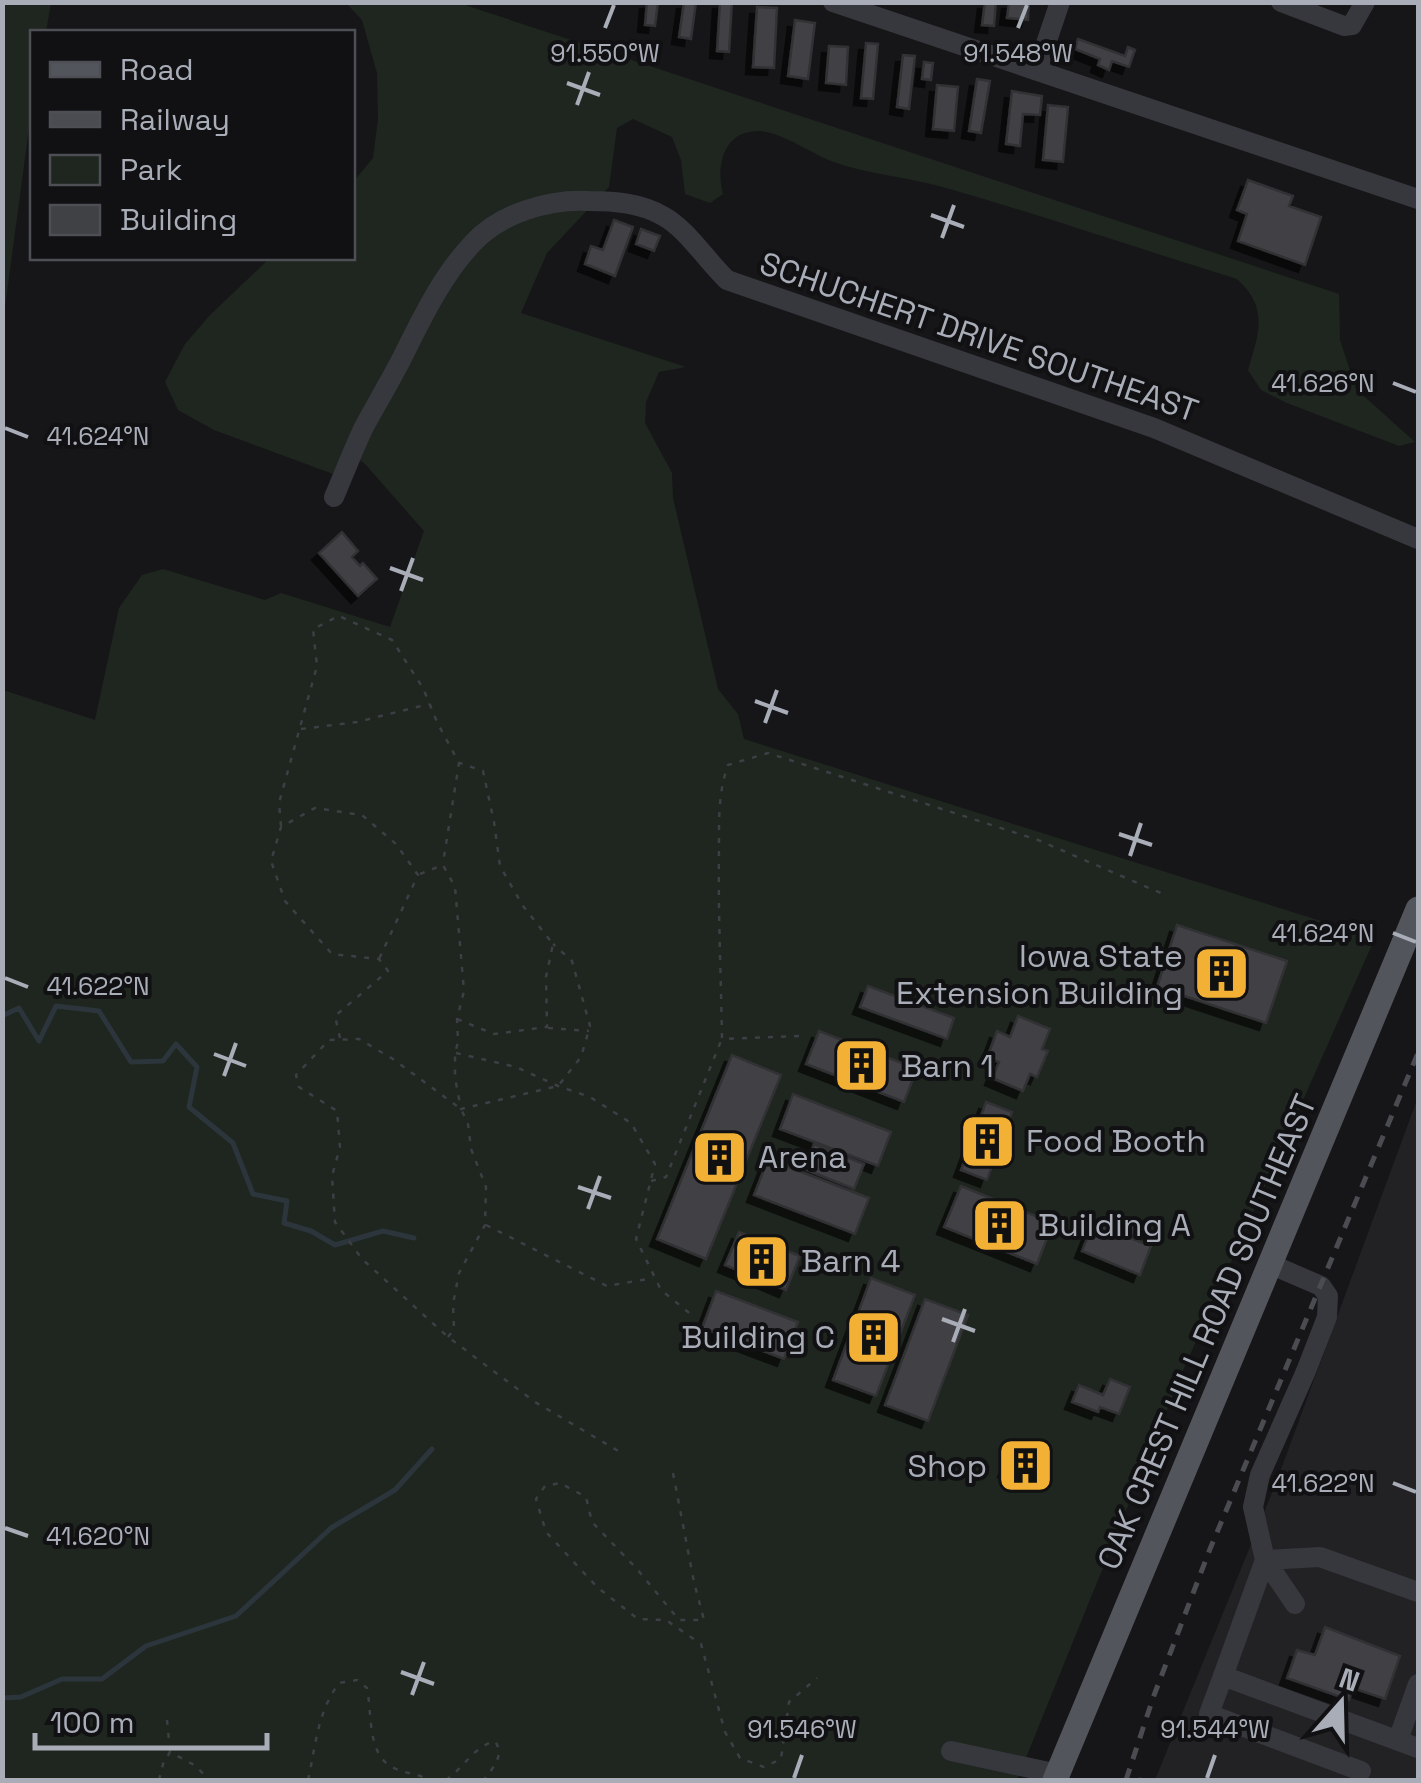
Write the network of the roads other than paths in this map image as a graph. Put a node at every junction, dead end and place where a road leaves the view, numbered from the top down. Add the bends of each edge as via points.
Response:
1 (833, 2) edge
2 (1060, 2) edge
3 (1280, 2) edge
4 (1365, 2) edge
5 (1037, 70) junction
6 (1418, 199) edge
7 (334, 497) dead end
8 (1418, 538) edge
9 (1418, 909) edge
10 (1270, 1264) junction
11 (1265, 1560) junction
12 (1418, 1592) edge
13 (1295, 1604) dead end
14 (1222, 1676) junction
15 (1418, 1684) edge
16 (1398, 1740) junction
17 (1418, 1748) edge
18 (951, 1751) dead end
19 (1361, 1771) dead end
20 (1057, 1777) edge

1 - 5 street
2 - 5 street
3 - 4 street via 1344,26 1352,25
5 - 6 street
7 - 8 street, SCHUCHERT DRIVE SOUTHEAST via 426,310 474,241 538,205 599,201 662,215 727,280 1154,428
9 - 10 main road, OAK CREST HILL ROAD SOUTHEAST
10 - 11 street via 1328,1296 1327,1317 1260,1475 1253,1507
10 - 20 main road, OAK CREST HILL ROAD SOUTHEAST
11 - 12 street via 1320,1557
11 - 13 street
11 - 14 street
14 - 16 street
14 - 19 street via 1209,1714
15 - 16 street
16 - 17 street
18 - 20 street

